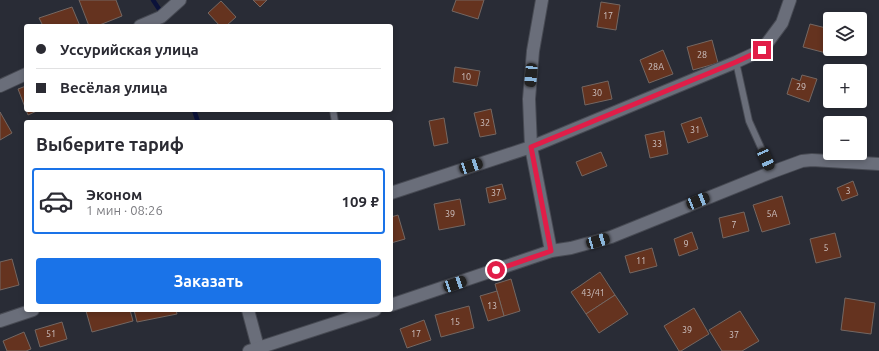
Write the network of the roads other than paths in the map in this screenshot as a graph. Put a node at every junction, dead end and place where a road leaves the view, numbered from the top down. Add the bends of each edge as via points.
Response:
1 (180, 0) edge
2 (542, 0) edge
3 (790, 0) edge
4 (144, 24) edge
5 (736, 62) junction
6 (24, 75) edge
7 (0, 86) edge
8 (531, 147) junction
9 (879, 164) edge
10 (772, 172) junction
11 (393, 192) edge
12 (551, 251) junction
13 (393, 304) edge
14 (27, 312) edge
15 (248, 312) edge
16 (369, 312) edge
17 (0, 321) edge
18 (255, 350) edge

1 - 4 street via 160,17
2 - 8 street via 528,99
3 - 5 street via 782,22 762,50
5 - 8 street
5 - 10 lane via 749,121
6 - 7 street
8 - 11 street
8 - 12 street
9 - 10 street via 812,160
10 - 12 street via 611,237
12 - 13 street
14 - 17 street
15 - 18 street
16 - 18 street

